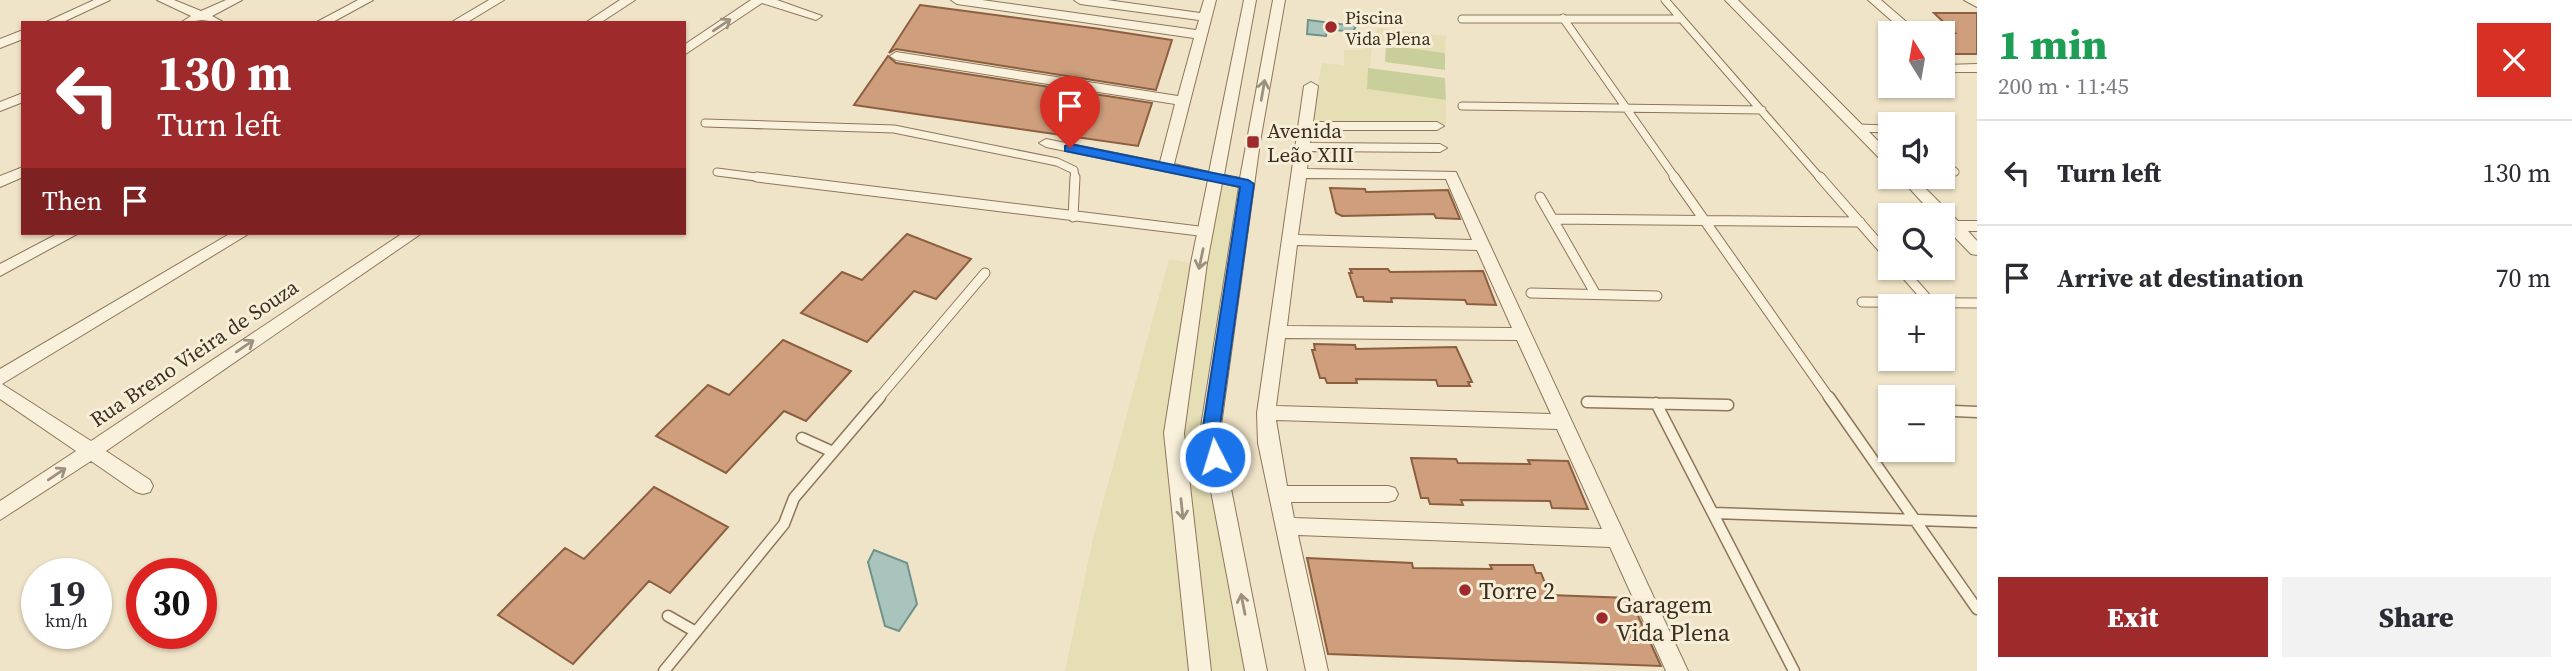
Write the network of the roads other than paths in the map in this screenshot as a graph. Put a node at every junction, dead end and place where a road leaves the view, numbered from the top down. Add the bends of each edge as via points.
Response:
1 (104, 0) edge
2 (163, 0) edge
3 (236, 0) edge
4 (367, 0) edge
5 (498, 0) edge
6 (629, 0) edge
7 (762, 0) edge
8 (957, 0) edge
9 (1080, 0) edge
10 (1210, 0) edge
11 (1251, 0) edge
12 (1279, 0) edge
13 (1665, 0) edge
14 (1731, 0) edge
15 (1874, 0) edge
16 (1970, 0) edge
17 (1977, 3) edge
18 (201, 16) junction
19 (816, 16) dead end
20 (1205, 17) junction
21 (1563, 18) junction
22 (1462, 19) dead end
23 (1681, 19) junction
24 (55, 21) edge
25 (190, 21) edge
26 (214, 21) edge
27 (325, 21) edge
28 (460, 21) edge
29 (594, 21) edge
30 (1899, 21) edge
31 (1200, 34) junction
32 (21, 35) edge
33 (0, 44) edge
34 (686, 50) edge
35 (896, 56) dead end
36 (1977, 68) edge
37 (1955, 69) edge
38 (1311, 86) dead end
39 (21, 98) edge
40 (1183, 101) junction
41 (1461, 106) dead end
42 (0, 107) edge
43 (1625, 107) junction
44 (1762, 110) junction
45 (705, 123) dead end
46 (1306, 126) junction
47 (1437, 126) dead end
48 (1858, 128) junction
49 (1878, 129) edge
50 (1046, 143) dead end
51 (1303, 147) junction
52 (1440, 148) dead end
53 (1878, 149) edge
54 (1165, 169) junction
55 (21, 172) edge
56 (717, 172) dead end
57 (1299, 173) junction
58 (1216, 178) junction
59 (0, 182) edge
60 (1248, 184) junction
61 (1918, 189) edge
62 (1540, 197) dead end
63 (1931, 203) edge
64 (1073, 218) junction
65 (1553, 219) junction
66 (1706, 220) junction
67 (1860, 222) junction
68 (1955, 226) edge
69 (1977, 226) edge
70 (1955, 227) edge
71 (1207, 232) junction
72 (67, 235) edge
73 (239, 235) edge
74 (411, 235) edge
75 (1290, 240) junction
76 (1878, 243) edge
77 (1484, 245) junction
78 (1977, 250) edge
79 (0, 271) edge
80 (985, 273) dead end
81 (1910, 280) edge
82 (1531, 293) dead end
83 (1595, 293) junction
84 (1922, 294) edge
85 (1657, 296) dead end
86 (1862, 302) dead end
87 (1878, 302) edge
88 (1955, 303) edge
89 (1977, 303) edge
90 (1277, 332) junction
91 (1523, 334) junction
92 (0, 378) edge
93 (0, 390) edge
94 (1587, 402) dead end
95 (1656, 403) junction
96 (1728, 404) dead end
97 (1955, 411) edge
98 (1977, 412) edge
99 (1266, 413) junction
100 (1562, 422) junction
101 (802, 438) dead end
102 (90, 451) junction
103 (834, 452) junction
104 (143, 486) dead end
105 (1280, 494) junction
106 (1388, 494) dead end
107 (0, 512) edge
108 (1714, 513) junction
109 (1915, 519) junction
110 (1977, 522) edge
111 (1286, 526) junction
112 (1615, 538) junction
113 (1977, 609) edge
114 (668, 616) dead end
115 (696, 632) junction
116 (664, 671) edge
117 (1200, 671) edge
118 (1256, 671) edge
119 (1317, 671) edge
120 (1677, 671) edge
121 (1794, 671) edge

1 - 24 street
2 - 18 street
3 - 18 street
4 - 27 street
5 - 28 street
6 - 29 street
7 - 19 street
34 -> 7 street
8 - 31 street
9 - 20 street
10 - 20 street
11 - 58 street
60 -> 12 street
13 - 23 lane
14 - 48 street
15 - 30 street
16 - 17 street
18 - 25 street
18 - 26 street
20 - 31 street
21 - 22 lane
21 - 23 lane
21 - 43 lane
23 - 44 lane
31 - 40 street
32 - 33 street
35 - 40 street
36 - 37 street
38 - 46 street
39 - 42 street
40 - 54 street
41 - 43 lane
43 - 44 lane
43 - 66 lane
44 - 67 lane
45 - 64 lane via 894,129 1057,162 1074,170
46 - 47 street
46 - 51 street
48 - 49 lane
48 - 53 street
50 - 54 street
51 - 52 street
51 - 57 street
54 - 58 street
55 - 59 street
56 - 64 lane
57 - 75 street
57 - 77 street via 1451,176
58 - 60 street
58 - 71 street
118 -> 60 street via 1210,433
61 - 63 street
62 - 65 lane
64 - 71 lane
65 - 66 lane
65 - 83 lane
66 - 67 lane
66 - 109 lane
67 - 76 lane
68 - 69 street
70 - 78 street
71 -> 117 street via 1174,433
72 - 79 street
73 - 92 street
102 -> 74 street, Rua Breno Vieira de Souza
75 - 77 street
75 - 90 street
77 - 91 street
80 - 103 lane
81 - 84 lane
82 - 83 lane
83 - 85 lane
86 - 87 lane
88 - 89 lane
90 - 91 street
90 - 99 street
91 - 100 street
93 - 102 street
94 - 95 lane
95 - 96 lane
95 - 108 lane
97 - 98 lane
99 - 100 street
99 - 105 street
100 - 112 street
101 - 103 lane
102 - 104 street
107 -> 102 street, Rua Breno Vieira de Souza
103 - 115 lane via 794,498 784,524
105 - 106 street
105 - 111 street
108 - 109 lane
108 - 121 lane
109 - 110 lane
109 - 113 lane
111 - 112 street
111 - 119 street
112 - 120 street
114 - 115 lane
115 - 116 lane

